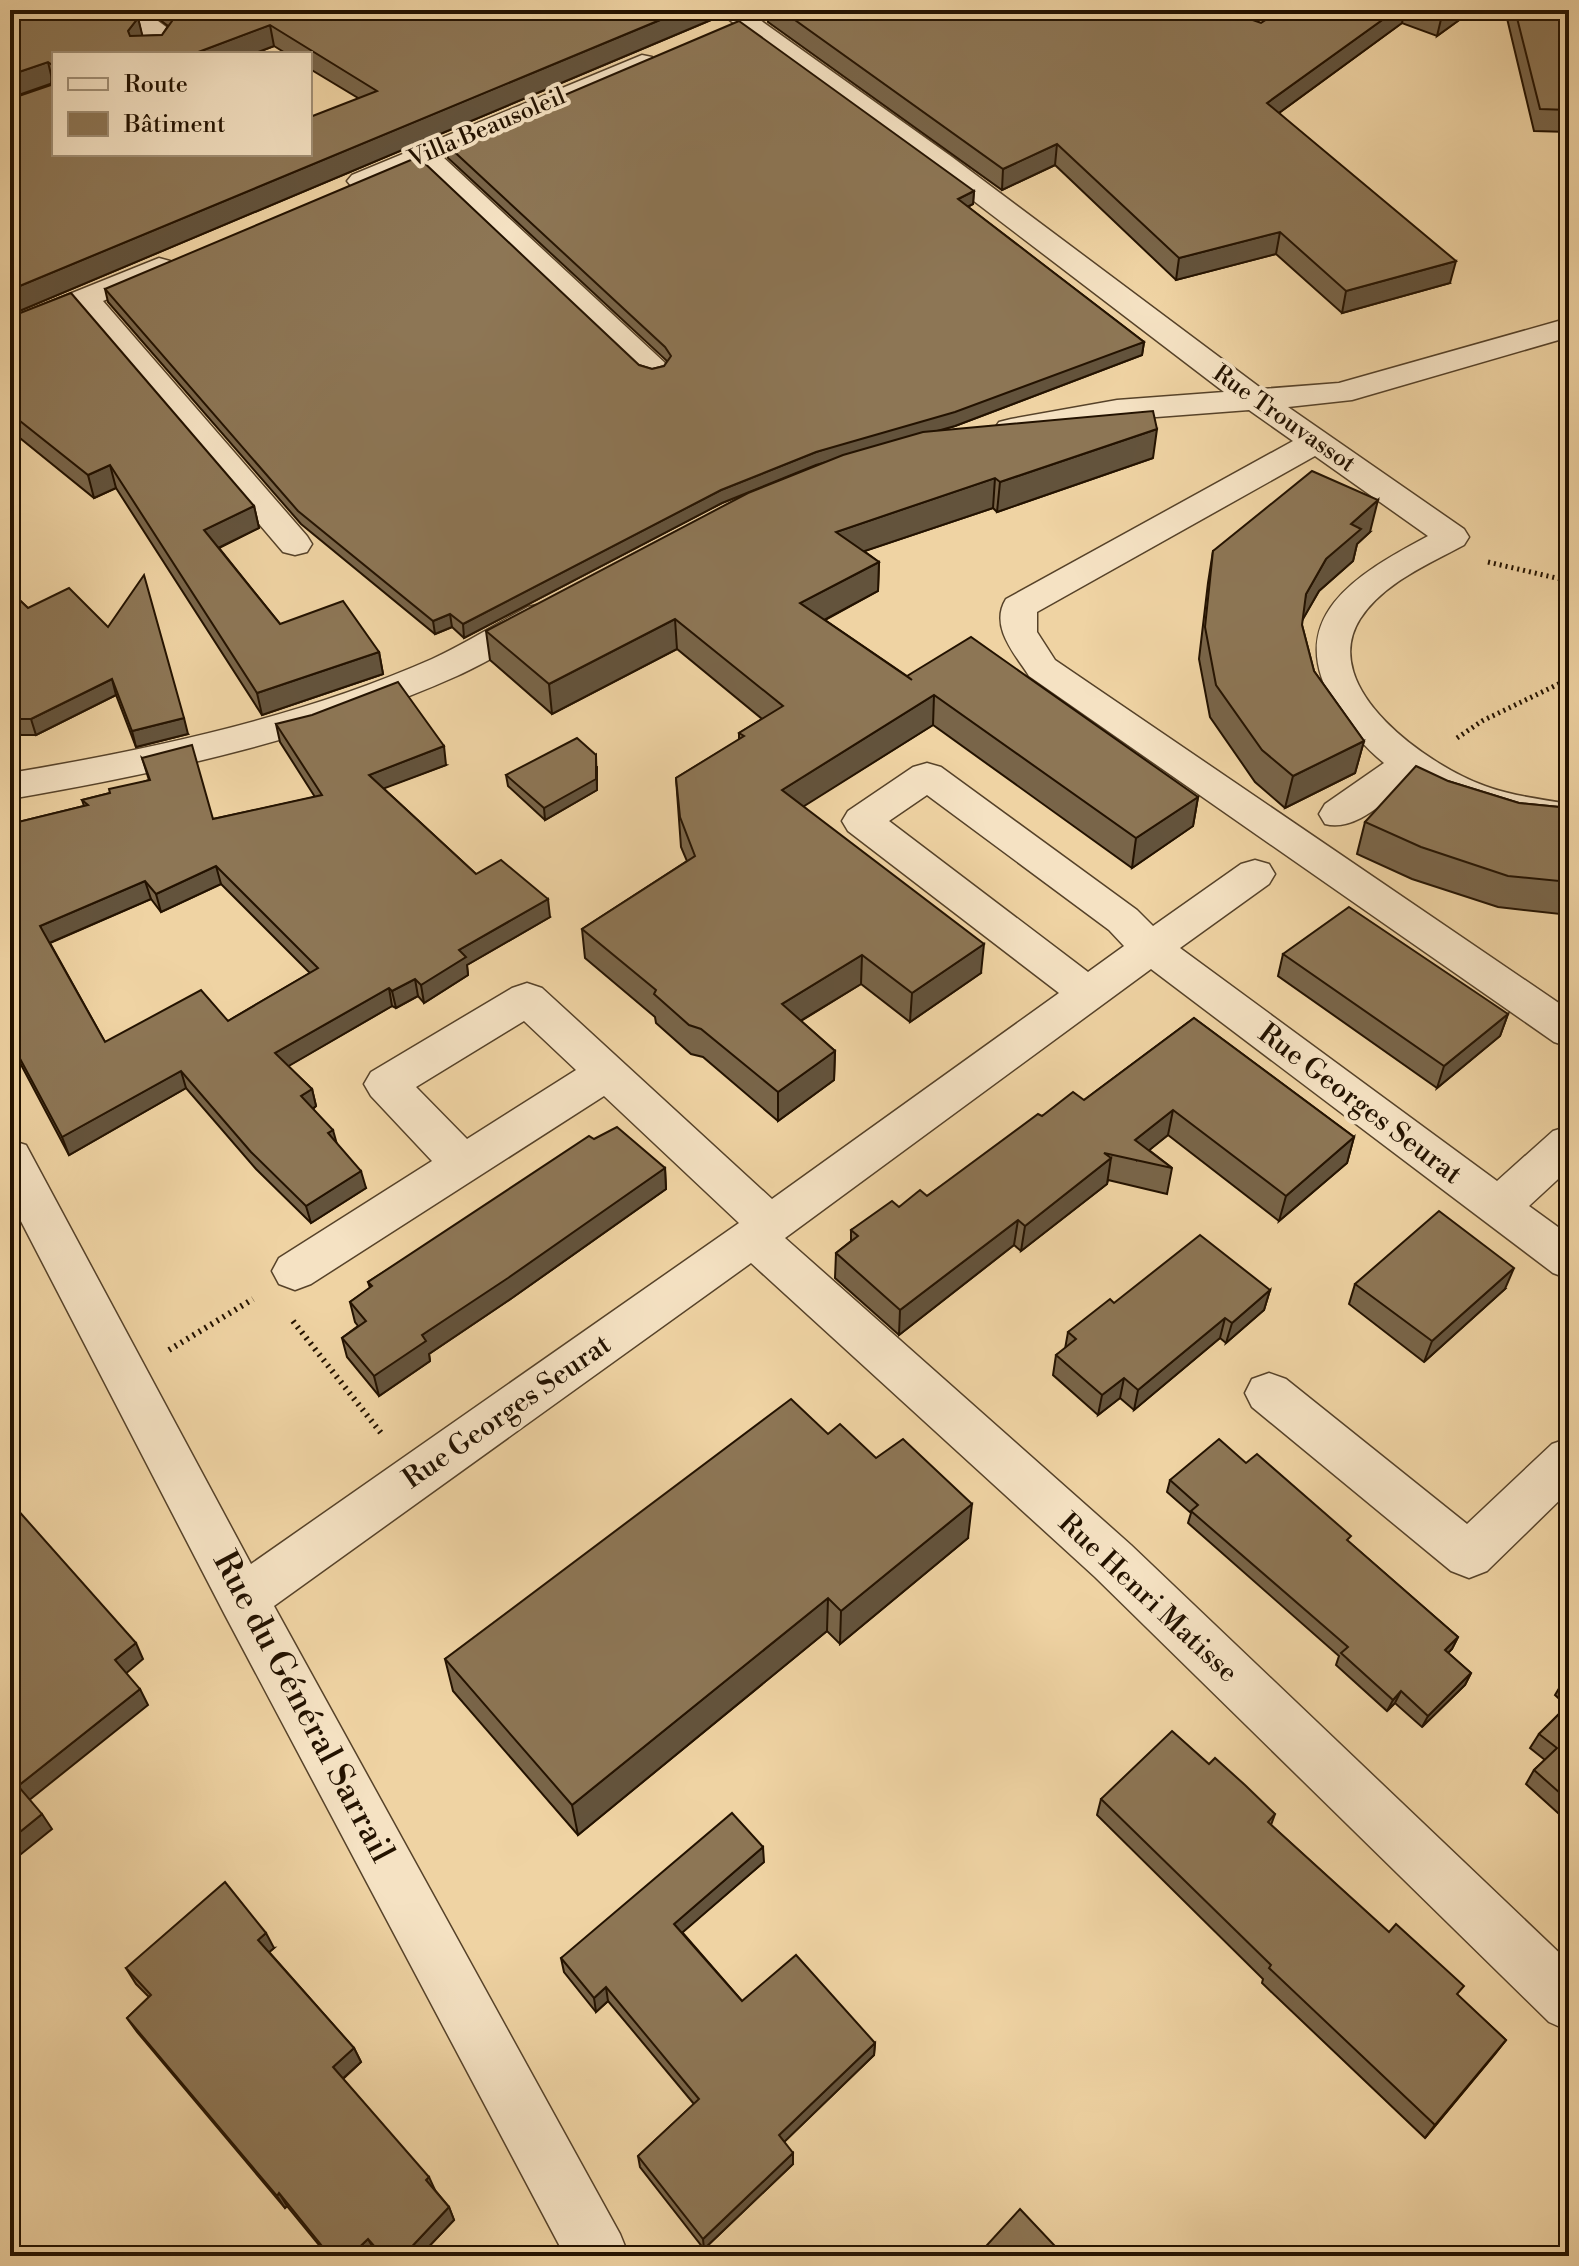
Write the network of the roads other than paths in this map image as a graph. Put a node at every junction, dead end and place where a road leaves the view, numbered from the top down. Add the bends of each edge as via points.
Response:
1 (126, 10) edge
2 (737, 18) edge
3 (669, 51) edge
4 (151, 52) edge
5 (424, 155) junction
6 (339, 191) edge
7 (183, 257) edge
8 (84, 299) junction
9 (1569, 327) edge
10 (10, 329) edge
11 (653, 369) edge
12 (1254, 398) junction
13 (983, 434) edge
14 (1316, 442) junction
15 (295, 544) dead end
16 (572, 599) edge
17 (1410, 763) junction
18 (10, 786) edge
19 (1339, 814) dead end
20 (1569, 817) edge
21 (1255, 874) dead end
22 (1151, 948) junction
23 (1087, 993) junction
24 (1569, 1031) edge
25 (607, 1072) junction
26 (1569, 1143) edge
27 (10, 1157) edge
28 (463, 1164) junction
29 (1485, 1197) junction
30 (761, 1230) junction
31 (1569, 1260) edge
32 (289, 1290) road end
33 (1269, 1393) dead end
34 (1569, 1459) edge
35 (243, 1599) junction
36 (1551, 1986) edge
37 (598, 2256) edge

1 - 4 street via 160,35
2 - 12 street, Rue Trouvassot via 942,163
3 - 5 street, Villa Beausoleil
5 - 6 street, Villa Beausoleil
5 - 11 street
7 - 8 street
8 - 10 street
8 - 15 street
9 - 12 street via 1341,393
12 - 13 street via 1117,410
12 - 14 street, Rue Trouvassot
14 - 17 street, Rue Trouvassot via 1452,537 1379,579 1344,615 1331,646 1337,676 1369,730
14 - 24 street via 1019,607 1019,632 1042,668
16 - 18 street via 436,671 302,721 104,771
17 - 19 street
17 - 20 street via 1487,803
21 - 22 street
22 - 23 street, Rue Georges Seurat
22 - 23 street, Rue Georges Seurat via 1123,920 927,776 862,821
22 - 29 street, Rue Georges Seurat
23 - 30 street, Rue Georges Seurat
25 - 28 street
25 - 28 street via 527,999 386,1084
25 - 30 street
26 - 29 street
27 - 35 street, Rue du Général Sarrail
28 - 32 street
29 - 31 street, Rue Georges Seurat
30 - 35 street, Rue Georges Seurat
30 - 36 street, Rue Henri Matisse via 1113,1561
33 - 34 street via 1469,1555
35 - 37 street, Rue du Général Sarrail

